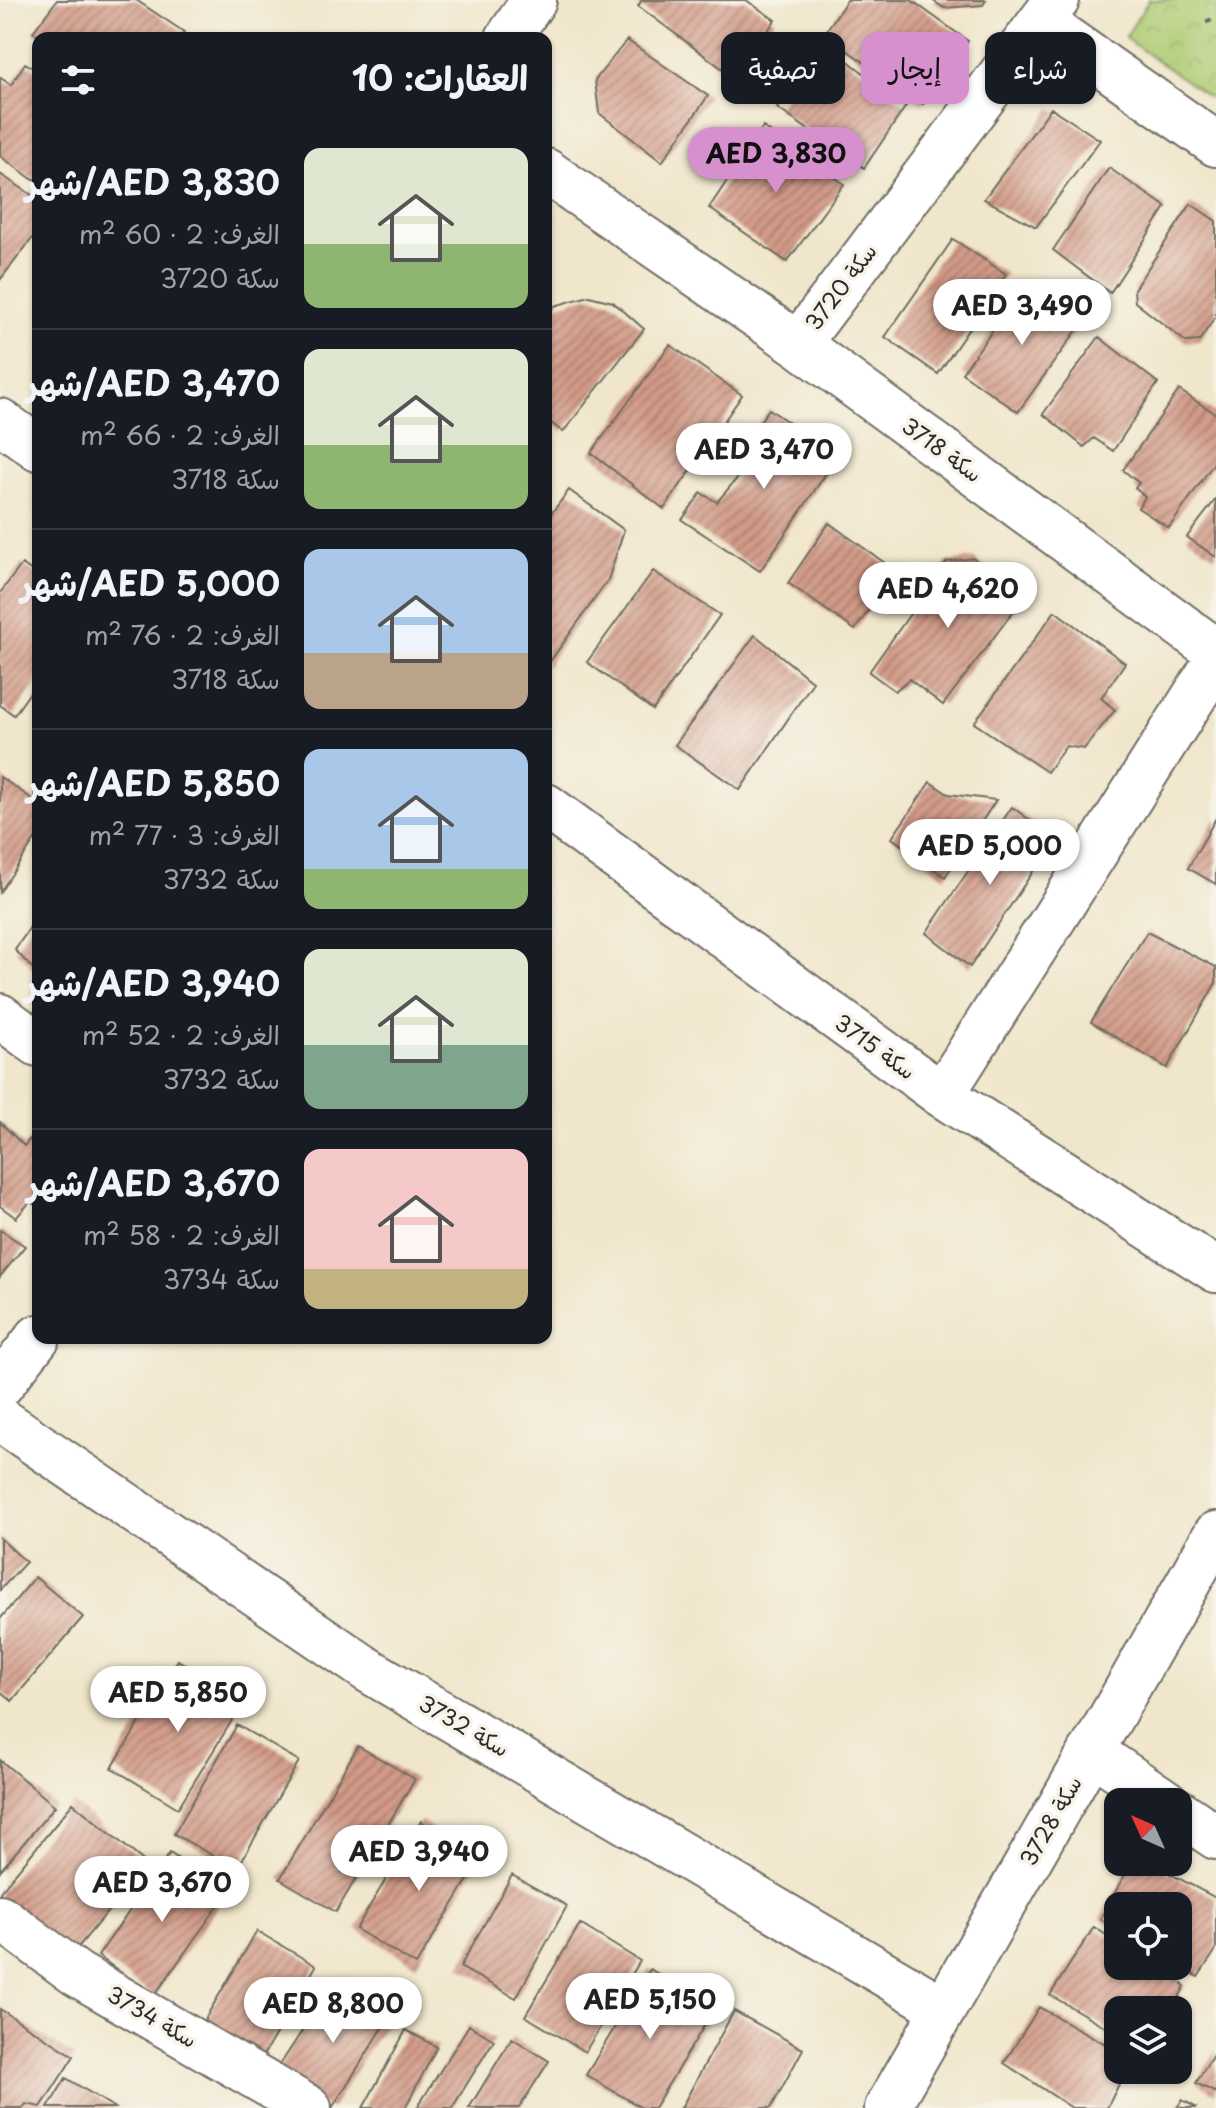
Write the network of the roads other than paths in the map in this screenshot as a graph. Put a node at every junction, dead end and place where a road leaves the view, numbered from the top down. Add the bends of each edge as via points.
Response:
1 (534, 0) edge
2 (1050, 11) edge
3 (512, 32) edge
4 (1216, 144) edge
5 (552, 175) edge
6 (798, 344) junction
7 (0, 421) edge
8 (32, 444) edge
9 (1216, 651) edge
10 (1216, 662) edge
11 (552, 810) edge
12 (0, 1016) edge
13 (32, 1040) edge
14 (942, 1095) junction
15 (1216, 1270) edge
16 (33, 1344) edge
17 (0, 1386) edge
18 (0, 1419) edge
19 (1216, 1534) edge
20 (1091, 1751) junction
21 (1145, 1788) edge
22 (1192, 1821) edge
23 (1216, 1837) edge
24 (0, 1917) edge
25 (944, 2009) junction
26 (309, 2108) edge
27 (887, 2108) edge

1 - 3 street
2 - 4 street
2 - 6 street, سكة 3720
5 - 6 street, سكة 3718
6 - 9 street, سكة 3718
7 - 8 street
10 - 14 street
11 - 14 street, سكة 3715
12 - 13 street
14 - 15 street, سكة 3715
16 - 17 street
18 - 25 street, سكة 3732 via 368,1670
19 - 20 street, سكة 3728
20 - 21 street
20 - 25 street, سكة 3728
22 - 23 street
24 - 26 street, سكة 3734 via 77,1974
25 - 27 street, سكة 3728

